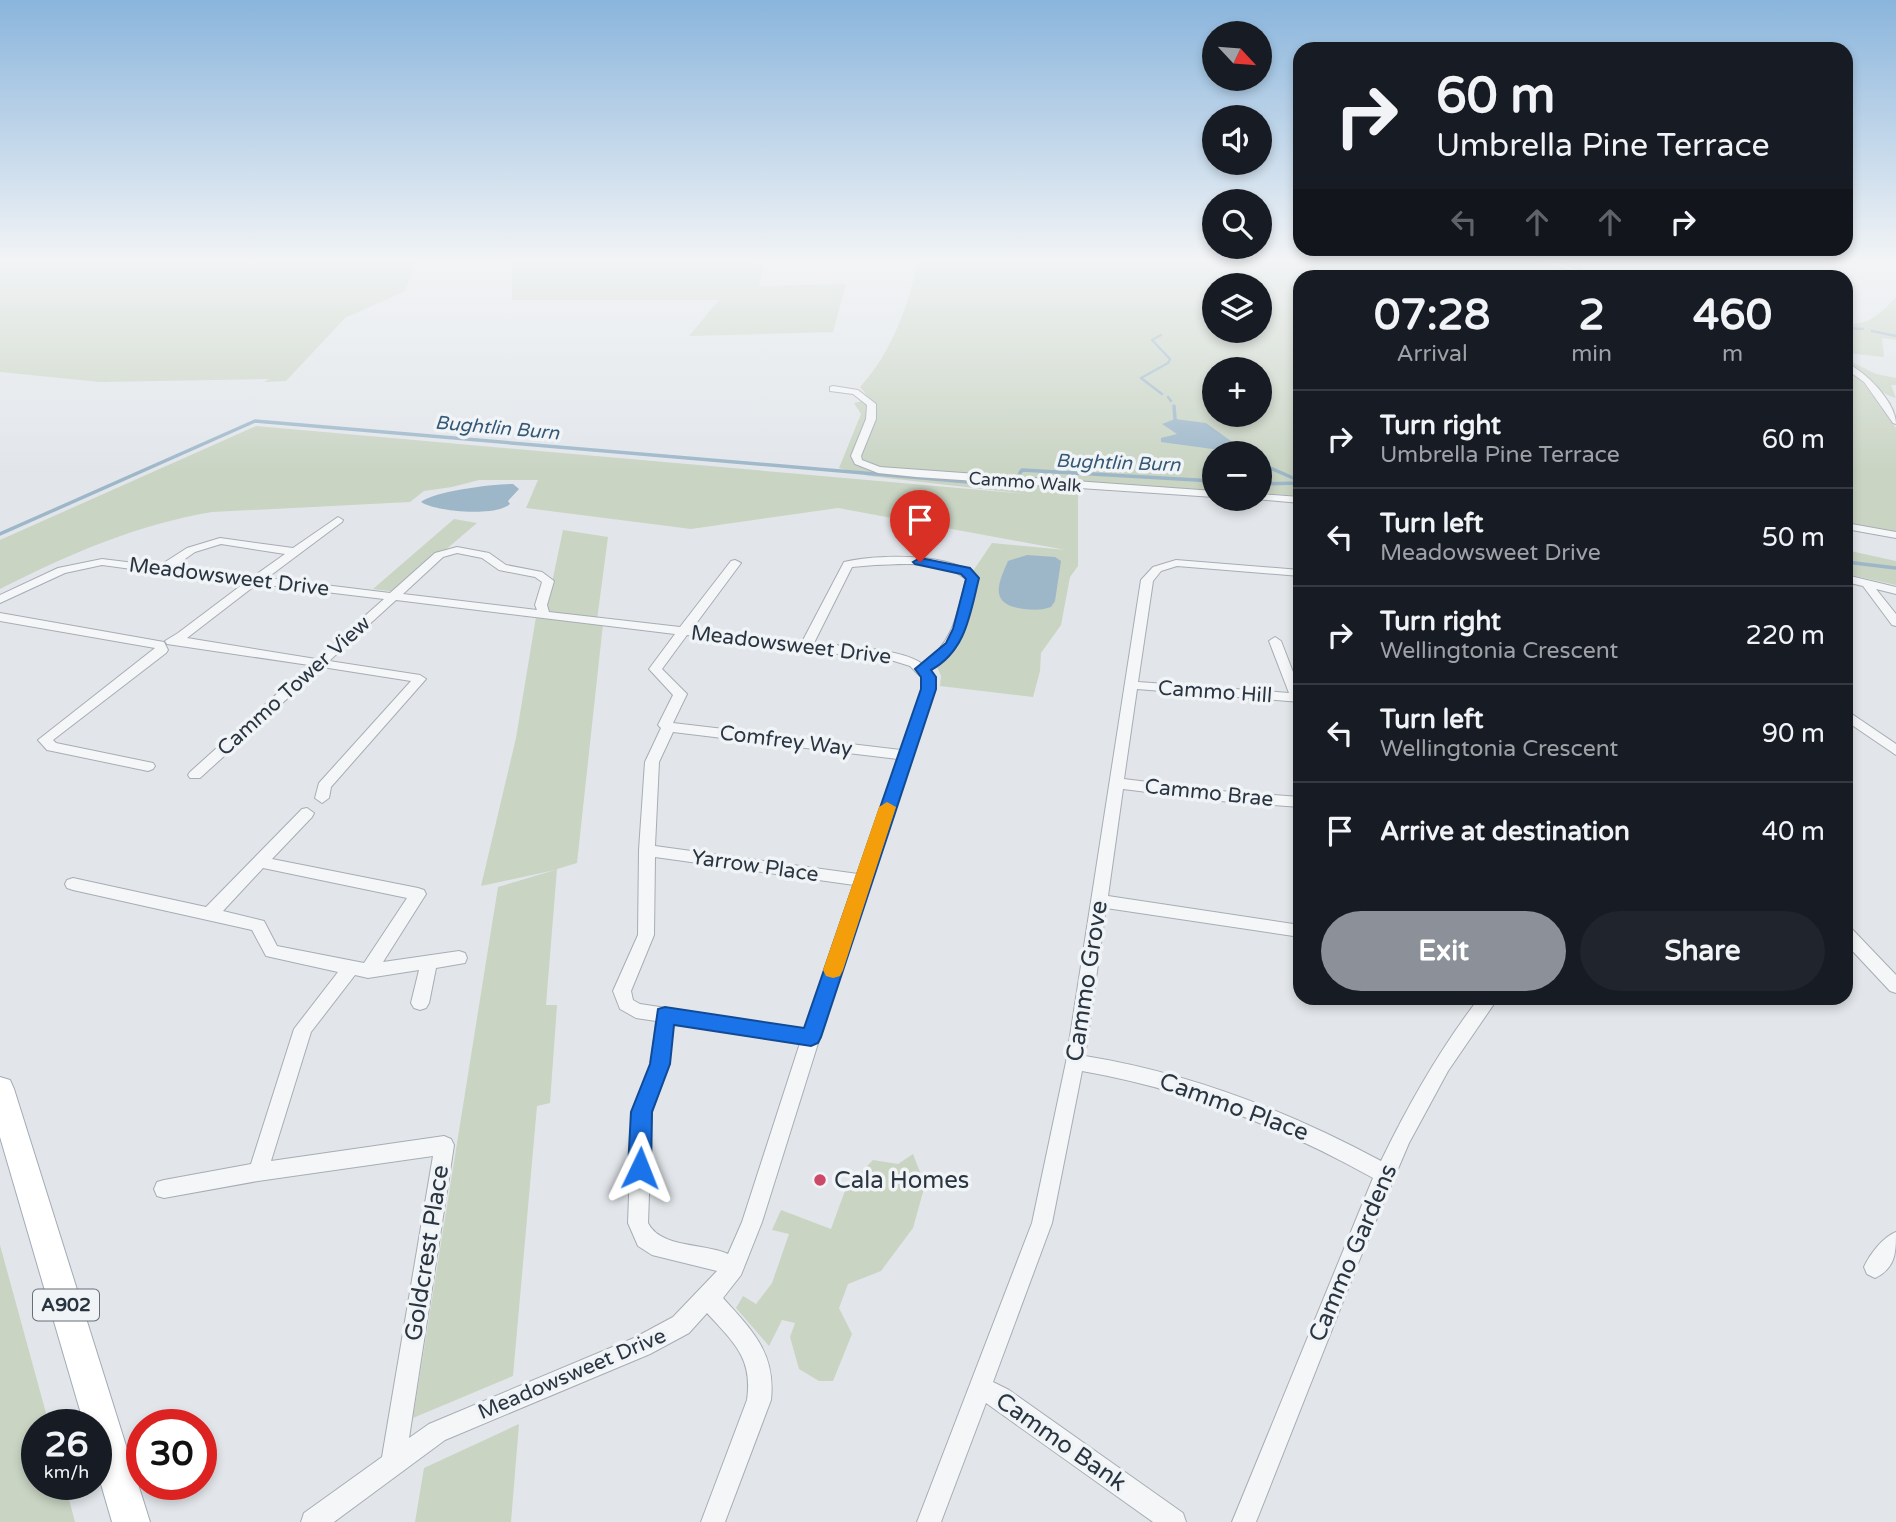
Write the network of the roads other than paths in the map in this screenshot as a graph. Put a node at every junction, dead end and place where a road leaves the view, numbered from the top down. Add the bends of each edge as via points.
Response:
1 (1853, 370) edge
2 (832, 389) dead end
3 (1896, 421) edge
4 (1202, 493) edge
5 (1272, 498) edge
6 (1293, 499) edge
7 (338, 520) dead end
8 (1853, 527) edge
9 (1896, 535) edge
10 (295, 552) junction
11 (734, 563) dead end
12 (161, 570) junction
13 (1293, 572) edge
14 (1853, 580) edge
15 (255, 581) junction
16 (1868, 584) junction
17 (1896, 591) edge
18 (393, 598) junction
19 (0, 599) edge
20 (545, 616) junction
21 (0, 617) edge
22 (1896, 622) edge
23 (682, 632) junction
24 (175, 640) junction
25 (1276, 641) dead end
26 (160, 645) junction
27 (806, 647) junction
28 (318, 664) junction
29 (923, 669) junction
30 (1293, 683) edge
31 (1132, 685) junction
32 (1293, 698) edge
33 (1853, 719) edge
34 (668, 727) junction
35 (1896, 751) edge
36 (905, 755) junction
37 (148, 766) dead end
38 (194, 775) dead end
39 (1117, 783) junction
40 (322, 798) dead end
41 (1293, 801) edge
42 (307, 814) dead end
43 (647, 850) junction
44 (261, 862) junction
45 (863, 881) junction
46 (73, 884) dead end
47 (1100, 901) junction
48 (209, 915) junction
49 (1293, 930) edge
50 (1853, 940) edge
51 (458, 958) dead end
52 (429, 962) junction
53 (359, 969) junction
54 (1896, 986) edge
55 (420, 1003) dead end
56 (1484, 1005) edge
57 (665, 1015) junction
58 (811, 1037) junction
59 (1075, 1062) junction
60 (0, 1089) edge
61 (258, 1172) junction
62 (1385, 1174) junction
63 (164, 1189) dead end
64 (1896, 1242) edge
65 (1875, 1267) dead end
66 (733, 1268) junction
67 (709, 1299) junction
68 (981, 1388) junction
69 (393, 1465) junction
70 (131, 1522) edge
71 (313, 1522) edge
72 (713, 1522) edge
73 (929, 1522) edge
74 (1174, 1522) edge
75 (1244, 1522) edge

1 - 3 street via 1867,380
2 - 4 street, Cammo Walk via 855,392 872,404 856,456 871,468
5 - 6 street
7 - 10 street
8 - 9 street
10 - 12 street via 220,541 191,550
10 - 15 street
11 - 23 street
12 - 15 street, Meadowsweet Drive
12 - 19 street, Meadowsweet Drive via 102,562 76,566
13 - 31 street, Cammo Grove via 1186,562 1157,569 1144,590
14 - 16 street
15 - 18 street, Meadowsweet Drive
15 - 24 street
16 - 17 street
16 - 22 street
18 - 20 street, Meadowsweet Drive
18 - 20 street, Cammo Tower View via 439,555 457,550 485,555 503,568 538,574 548,581 541,605
18 - 28 street, Cammo Tower View
20 - 23 street, Meadowsweet Drive
21 - 26 street
23 - 27 street, Meadowsweet Drive
23 - 34 street via 655,669 680,694 665,725
24 - 26 street
24 - 28 street
25 - 30 street, Cammo Hill
26 - 37 street via 162,650 45,740 52,747
27 - 29 street, Meadowsweet Drive via 896,657
27 - 29 street via 848,564 907,561 965,571 972,578 960,629 952,645
28 - 38 street, Cammo Tower View
28 - 40 street via 420,679 324,786
29 - 36 street, Meadowsweet Drive via 929,677 928,689
31 - 32 street, Cammo Hill
31 - 39 street, Cammo Grove
33 - 35 street
34 - 36 street, Comfrey Way
34 - 43 street via 652,762
36 - 45 street, Meadowsweet Drive
39 - 41 street, Cammo Brae
39 - 47 street, Cammo Grove
42 - 44 street
43 - 45 street, Yarrow Place
43 - 57 street via 646,935 622,991 626,1004 636,1011
44 - 48 street
44 - 53 street via 418,894
45 - 58 street, Meadowsweet Drive
46 - 48 street
47 - 49 street
47 - 59 street, Cammo Grove
48 - 53 street via 258,925 272,951
50 - 54 street
51 - 52 street
52 - 53 street
52 - 55 street
53 - 61 street via 303,1029
56 - 62 street, Cammo Gardens via 1439,1068
57 - 58 street
57 - 66 street via 660,1064 642,1112 638,1223 645,1239 659,1248 715,1259
58 - 66 street, Meadowsweet Drive via 752,1223
59 - 62 street, Cammo Place via 1207,1093 1322,1140
59 - 68 street, Cammo Grove via 1042,1223
60 - 70 main road, A902
61 - 63 street, Goldcrest Place
61 - 69 street, Goldcrest Place via 444,1145
62 - 75 street, Cammo Gardens
64 - 65 street
66 - 67 street, Meadowsweet Drive
67 - 69 street, Meadowsweet Drive via 660,1338 437,1432
67 - 72 street via 756,1354 763,1385
68 - 73 street, Cammo Grove
68 - 74 street, Cammo Bank
69 - 71 street, Meadowsweet Drive

